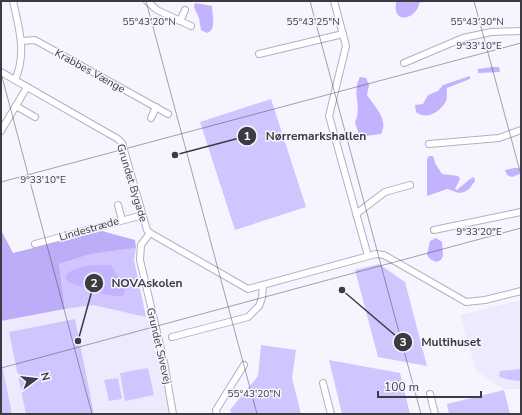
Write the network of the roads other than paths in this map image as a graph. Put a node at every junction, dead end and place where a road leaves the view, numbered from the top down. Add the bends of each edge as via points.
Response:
1 (13, 1) edge
2 (147, 1) edge
3 (334, 1) edge
4 (185, 10) dead end
5 (180, 21) junction
6 (191, 26) dead end
7 (521, 31) edge
8 (343, 34) junction
9 (22, 41) junction
10 (259, 54) dead end
11 (404, 63) dead end
12 (1, 72) edge
13 (15, 80) junction
14 (27, 87) junction
15 (16, 106) junction
16 (156, 107) junction
17 (168, 114) dead end
18 (35, 117) dead end
19 (151, 118) dead end
20 (521, 130) edge
21 (1, 131) edge
22 (429, 144) dead end
23 (410, 185) dead end
24 (118, 205) dead end
25 (521, 212) edge
26 (143, 214) junction
27 (356, 214) junction
28 (122, 220) junction
29 (434, 230) dead end
30 (150, 234) junction
31 (35, 244) dead end
32 (368, 256) junction
33 (263, 285) junction
34 (521, 291) edge
35 (172, 337) dead end
36 (244, 365) dead end
37 (323, 383) dead end
38 (430, 394) dead end
39 (173, 414) edge
40 (217, 414) edge
41 (331, 414) edge
42 (435, 414) edge

1 - 9 street
2 - 5 street via 157,10
3 - 8 street
4 - 5 street
5 - 6 street
7 - 11 street via 491,32 463,38
8 - 10 street
8 - 27 street via 345,52 329,116
9 - 13 street via 21,63
9 - 16 street, Krabbes Vænge via 35,40
12 - 13 street, Grundet Bygade
13 - 14 street, Grundet Bygade
14 - 15 street
14 - 26 street, Grundet Bygade via 122,143
15 - 18 street
15 - 21 street
16 - 17 street, Krabbes Vænge
16 - 19 street
20 - 22 street via 499,138
23 - 27 street via 385,192
24 - 28 street, Grundet Bygade
25 - 29 street
26 - 28 street, Lindestræde
26 - 30 street, Grundet Bygade
27 - 32 street
28 - 31 street, Lindestræde
30 - 33 street, Grundet Bygade via 248,289
30 - 39 street, Grundet Sivevej via 141,245 140,260 164,362
32 - 33 street, Grundet Bygade
32 - 34 street, Grundet Bygade via 384,254 466,302 472,303
33 - 35 street via 259,306 248,317
36 - 40 street via 216,410
37 - 41 street
38 - 42 street

